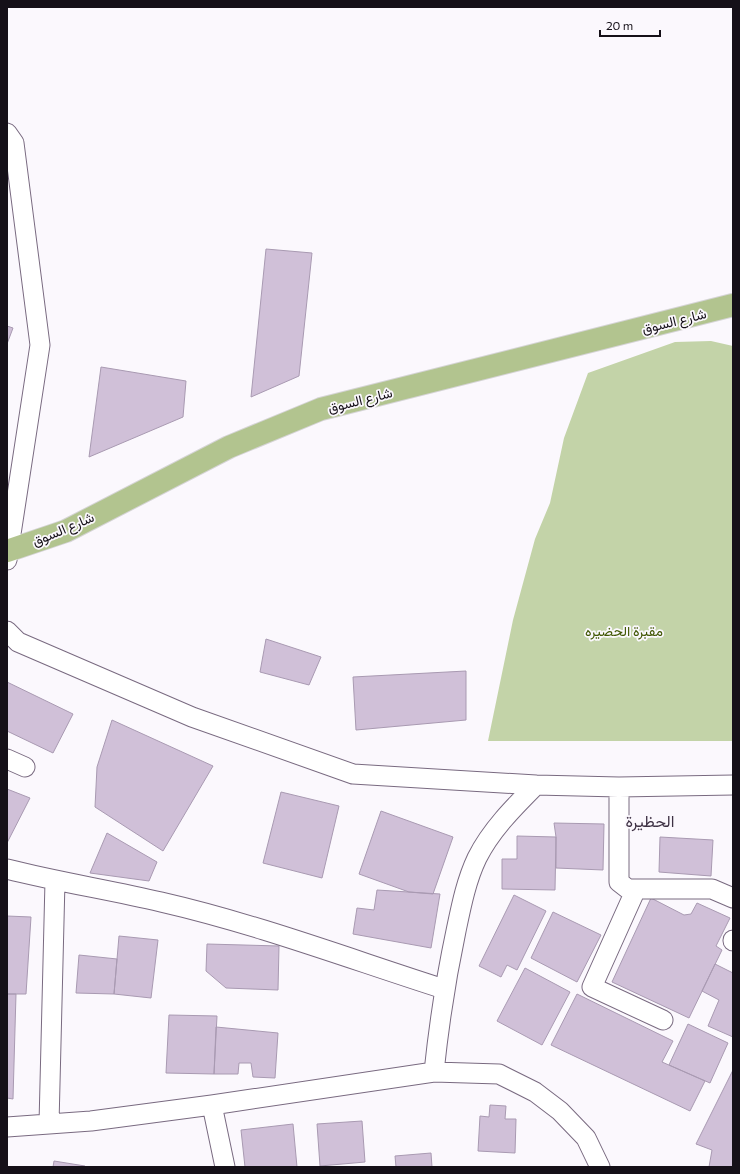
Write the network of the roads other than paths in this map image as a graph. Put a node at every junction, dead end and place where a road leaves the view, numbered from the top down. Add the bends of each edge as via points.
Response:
1 (7, 133) edge
2 (733, 305) edge
3 (7, 554) edge
4 (7, 631) edge
5 (7, 760) edge
6 (25, 767) dead end
7 (733, 785) edge
8 (536, 786) junction
9 (619, 787) junction
10 (7, 869) edge
11 (55, 881) junction
12 (636, 889) junction
13 (733, 898) edge
14 (444, 989) junction
15 (663, 1020) dead end
16 (434, 1072) junction
17 (212, 1106) junction
18 (49, 1124) junction
19 (7, 1128) edge
20 (225, 1167) edge
21 (600, 1167) edge

1 - 3 street via 14,143 40,345
2 - 3 main road, شارع السوق via 321,409 229,447 66,530
4 - 8 street via 18,642 192,717 353,774
5 - 6 street
7 - 9 street
8 - 9 street
8 - 14 street via 510,811 477,858 461,906
9 - 12 street via 619,882 628,889
10 - 11 street
11 - 14 street via 168,904 263,930
11 - 18 street
12 - 13 street via 712,889
12 - 15 street via 592,987
14 - 16 street
16 - 17 street
16 - 21 street via 499,1074 535,1092 560,1111 586,1138
17 - 18 street
17 - 20 street
18 - 19 street

